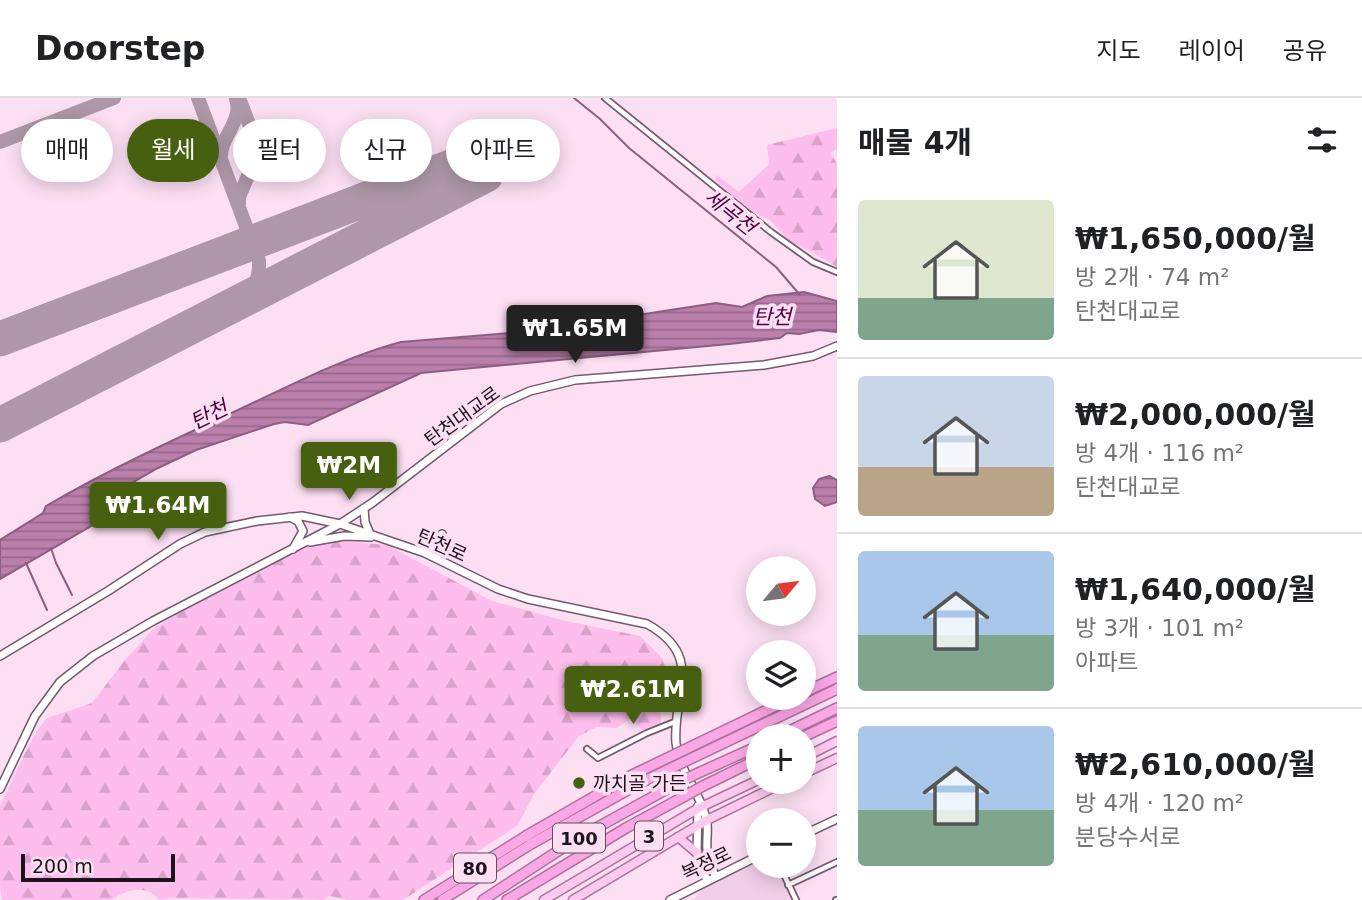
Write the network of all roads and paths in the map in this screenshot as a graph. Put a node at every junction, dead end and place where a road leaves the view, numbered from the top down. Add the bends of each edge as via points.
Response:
1 (605, 98) edge
2 (837, 272) edge
3 (837, 346) edge
4 (364, 508) junction
5 (290, 517) junction
6 (340, 524) junction
7 (370, 534) junction
8 (442, 534) dead end
9 (388, 540) junction
10 (306, 542) junction
11 (293, 549) junction
12 (425, 553) junction
13 (0, 656) edge
14 (837, 677) edge
15 (816, 687) edge
16 (837, 689) edge
17 (837, 708) edge
18 (767, 710) edge
19 (678, 721) junction
20 (837, 721) edge
21 (804, 724) edge
22 (816, 731) edge
23 (837, 741) edge
24 (587, 749) dead end
25 (746, 751) edge
26 (816, 752) edge
27 (837, 758) edge
28 (746, 765) edge
29 (816, 768) edge
30 (746, 785) edge
31 (0, 789) edge
32 (760, 794) edge
33 (700, 806) junction
34 (837, 819) edge
35 (707, 820) junction
36 (696, 826) junction
37 (816, 829) edge
38 (678, 837) junction
39 (528, 840) junction
40 (697, 853) junction
41 (746, 862) edge
42 (837, 862) edge
43 (715, 876) junction
44 (785, 878) edge
45 (706, 881) junction
46 (788, 885) junction
47 (686, 890) junction
48 (424, 900) edge
49 (443, 900) edge
50 (483, 900) edge
51 (507, 900) edge
52 (544, 900) edge
53 (573, 900) edge
54 (670, 900) edge
55 (689, 900) edge
56 (796, 900) edge

1 - 2 street via 771,232 813,262
3 - 4 street, 탄천대교로 via 792,361 575,380 530,391 502,404
4 - 6 street, 탄천대교로
4 - 7 street
5 - 6 street, 탄천로
5 - 11 street via 303,531
5 - 13 street, 탄천로 via 218,528 190,539
6 - 7 street, 탄천로
6 - 10 street
7 - 9 street, 탄천로
8 - 12 street via 440,546
9 - 10 street via 344,536
9 - 12 street, 탄천로
10 - 11 street
11 - 31 street via 143,626 60,682 35,716
12 - 19 street, 탄천로 via 498,589 647,624 664,633 683,667
14 - 15 highway
16 - 39 highway, 80, bridge
17 - 21 highway
18 - 39 highway, 80, bridge via 630,776
19 - 24 street via 598,758
19 - 33 street, 탄천로 via 676,743
20 - 22 highway
23 - 26 main road
25 - 50 highway, 100, bridge via 578,838
27 - 29 main road
28 - 51 highway, 100, bridge via 626,828
30 - 33 main road, 3
32 - 35 main road, 3
33 - 35 street, 탄천로
33 - 36 street
33 - 52 main road, 3
34 - 37 street
35 - 36 main road, 3
35 - 43 street, 탄천로 via 707,848
36 - 38 main road, 3
36 - 40 street
38 - 40 main road
38 - 53 main road, 3
39 - 48 highway, 80
39 - 49 highway, 80
40 - 45 street
41 - 43 street, 복정로
42 - 46 street
43 - 45 street, 복정로
44 - 46 street
45 - 47 street, 복정로
46 - 56 street
47 - 54 street, 복정로
47 - 55 street

